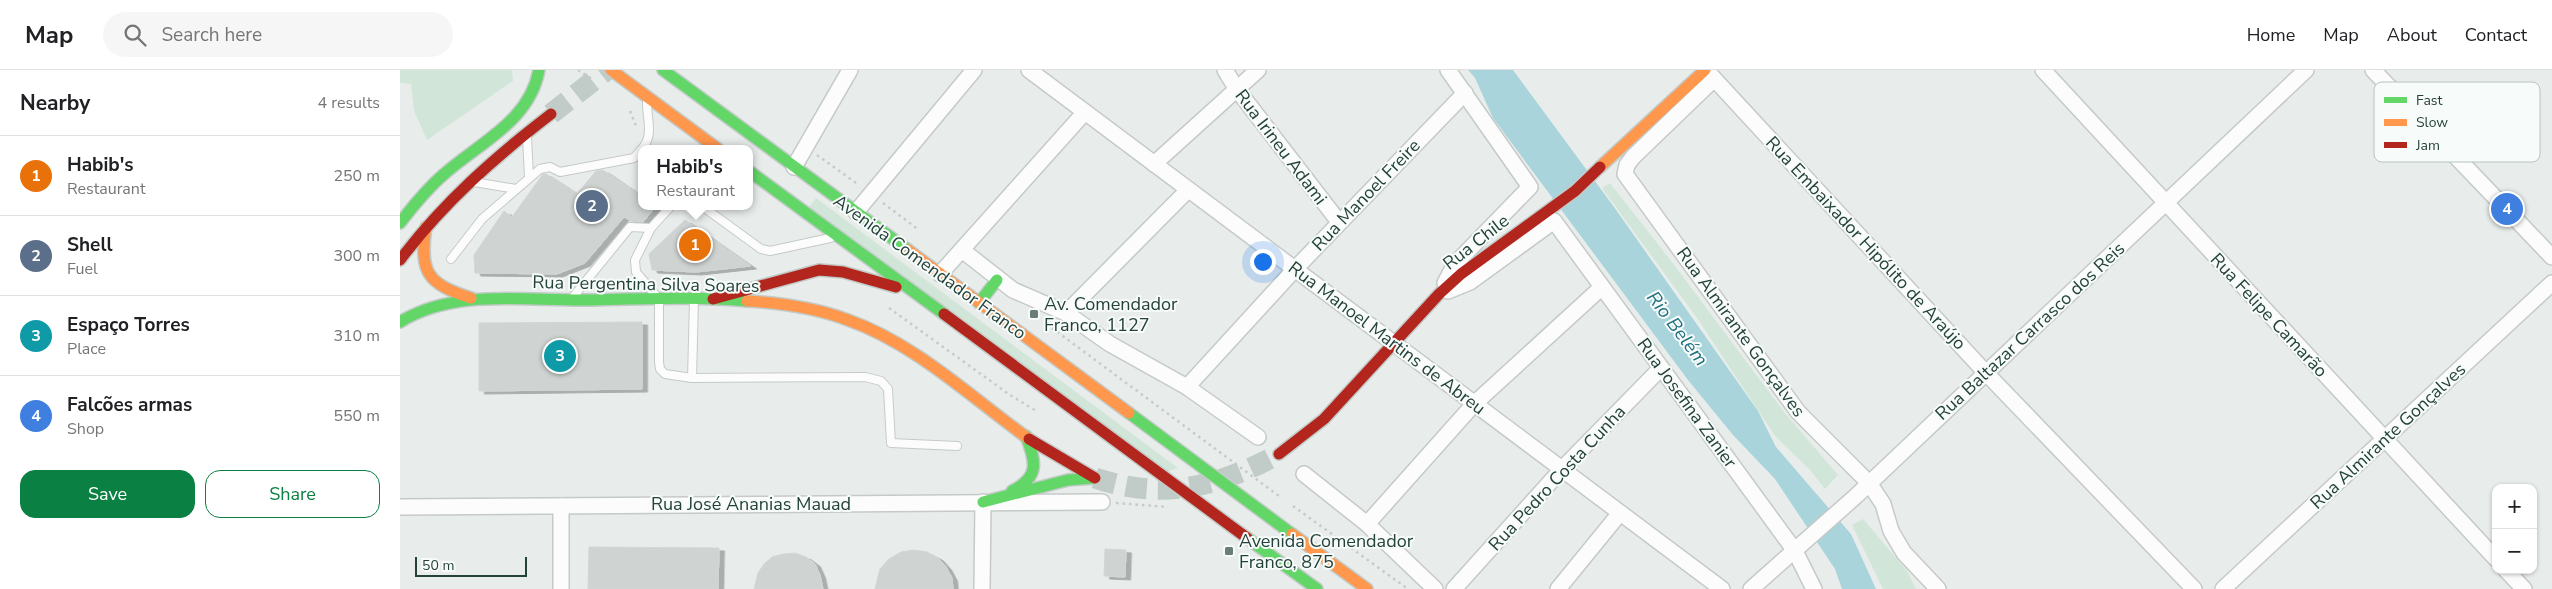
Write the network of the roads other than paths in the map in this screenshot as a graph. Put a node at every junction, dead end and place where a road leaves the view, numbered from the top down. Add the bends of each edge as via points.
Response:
1 (539, 70) edge
2 (611, 70) edge
3 (663, 70) edge
4 (850, 70) edge
5 (974, 70) edge
6 (1029, 70) edge
7 (1225, 70) edge
8 (1258, 70) edge
9 (1448, 70) edge
10 (2043, 70) edge
11 (2306, 70) edge
12 (2373, 70) edge
13 (1708, 73) edge
14 (2385, 82) edge
15 (1236, 88) junction
16 (1465, 93) junction
17 (647, 96) junction
18 (1085, 112) junction
19 (551, 114) tunnel mouth
20 (527, 132) junction
21 (645, 145) edge
22 (713, 145) edge
23 (638, 161) edge
24 (2462, 162) edge
25 (1154, 164) junction
26 (794, 167) junction
27 (753, 174) edge
28 (529, 177) junction
29 (470, 182) junction
30 (516, 189) junction
31 (1188, 190) junction
32 (2166, 202) junction
33 (667, 210) edge
34 (707, 210) edge
35 (856, 212) junction
36 (1339, 222) junction
37 (400, 223) edge
38 (426, 226) junction
39 (651, 228) junction
40 (838, 236) junction
41 (962, 250) junction
42 (2552, 256) edge
43 (451, 259) dead end
44 (400, 260) edge
45 (1295, 269) junction
46 (940, 274) junction
47 (997, 280) junction
48 (2552, 283) edge
49 (1602, 287) junction
50 (912, 291) junction
51 (1439, 294) junction
52 (659, 299) junction
53 (694, 299) junction
54 (713, 299) junction
55 (478, 300) junction
56 (571, 300) junction
57 (979, 303) junction
58 (1066, 313) junction
59 (400, 322) edge
60 (1394, 344) junction
61 (1661, 368) junction
62 (1986, 373) junction
63 (692, 378) junction
64 (1187, 387) junction
65 (1474, 404) junction
66 (1026, 436) junction
67 (1258, 437) dead end
68 (2385, 439) junction
69 (957, 446) dead end
70 (1279, 454) tunnel mouth
71 (1562, 469) junction
72 (1304, 474) dead end
73 (1869, 483) junction
74 (982, 502) junction
75 (1102, 502) road end
76 (562, 506) junction
77 (400, 508) edge
78 (1620, 513) junction
79 (1367, 524) junction
80 (1798, 548) junction
81 (2492, 555) edge
82 (2510, 574) edge
83 (561, 589) edge
84 (982, 589) edge
85 (1317, 589) edge
86 (1366, 589) edge
87 (1435, 589) edge
88 (1454, 589) edge
89 (1558, 589) edge
90 (1722, 589) edge
91 (1751, 589) edge
92 (1814, 589) edge
93 (1938, 589) edge
94 (2194, 589) edge
95 (2223, 589) edge
96 (2524, 589) edge

1 - 37 main road via 539,81 524,107 443,175
2 - 17 main road
3 - 26 main road, Avenida Comendador Franco
4 - 26 street
5 - 35 street
6 - 18 street, Rua Manoel Martins de Abreu
7 - 15 street, Rua Irineu Adami
8 - 15 street
9 - 16 street
10 - 32 street, Rua Felipe Camarão
11 - 32 street, Rua Baltazar Carrasco dos Reis
12 - 14 street
13 - 51 main road, Rua Chile via 1575,191 1481,257
13 - 62 street, Rua Embaixador Hipólito de Araújo
13 - 73 street, Rua Almirante Gonçalves via 1632,157 1625,174 1798,412
15 - 25 street
15 - 36 street, Rua Irineu Adami
16 - 36 street, Rua Manoel Freire
16 - 51 street via 1530,187 1455,264
17 - 21 lane via 650,129
17 - 22 main road
18 - 25 street, Rua Manoel Martins de Abreu
18 - 41 street
19 - 20 main road
20 - 28 lane
20 - 29 main road
23 - 28 lane via 560,172 550,167
24 - 42 street
25 - 31 street, Rua Manoel Martins de Abreu
26 - 35 main road, Avenida Comendador Franco
27 - 40 main road, Avenida Comendador Franco
28 - 30 lane
29 - 30 lane
29 - 38 main road
30 - 43 lane via 482,219
31 - 45 street, Rua Manoel Martins de Abreu
31 - 58 street
32 - 62 street, Rua Baltazar Carrasco dos Reis
32 - 68 street, Rua Felipe Camarão
33 - 39 lane
34 - 40 lane via 761,249
35 - 46 main road, Avenida Comendador Franco
36 - 45 street, Rua Manoel Freire
38 - 44 main road
38 - 55 main road, Rua Pergentina Silva Soares via 423,262 430,279 440,288
39 - 52 lane via 635,260 636,272
39 - 56 lane via 630,227
40 - 50 main road, Avenida Comendador Franco
41 - 46 street
41 - 47 street, Avenida Comendador Franco
45 - 60 street, Rua Manoel Martins de Abreu
45 - 64 street, Rua Manoel Freire
46 - 57 main road, Avenida Comendador Franco
47 - 57 main road
47 - 58 street, Avenida Comendador Franco
48 - 68 street, Rua Almirante Gonçalves
49 - 51 street, Rua Josefina Zanier via 1554,222 1470,282
49 - 61 street, Rua Josefina Zanier
49 - 65 street
50 - 54 main road via 843,272 819,270
50 - 85 main road, Avenida Comendador Franco
51 - 60 main road, Rua Chile
52 - 53 main road, Rua Pergentina Silva Soares
52 - 56 main road, Rua Pergentina Silva Soares
52 - 63 lane via 660,370 665,374
53 - 54 main road, Rua Pergentina Silva Soares
53 - 63 lane
54 - 66 main road, Rua Pergentina Silva Soares via 798,306 840,316 867,327 911,353
55 - 56 main road, Rua Pergentina Silva Soares
55 - 59 main road, Rua Pergentina Silva Soares via 427,308
57 - 86 main road, Avenida Comendador Franco
58 - 64 street, Avenida Comendador Franco via 1110,344
60 - 65 street, Rua Manoel Martins de Abreu
60 - 70 main road, Rua Chile via 1324,419
61 - 71 street, Rua Pedro Costa Cunha
61 - 80 street, Rua Josefina Zanier
62 - 73 street, Rua Baltazar Carrasco dos Reis
62 - 94 street, Rua Embaixador Hipólito de Araújo
63 - 69 lane via 865,377 881,381 888,389 891,443
64 - 67 street, Avenida Comendador Franco
65 - 71 street, Rua Manoel Martins de Abreu
65 - 79 street
66 - 74 main road via 1035,463 1034,475 1019,488
66 - 74 main road, Rua Pergentina Silva Soares via 1095,478 1068,480
68 - 81 street, Rua Felipe Camarão
68 - 95 street, Rua Almirante Gonçalves
71 - 78 street, Rua Manoel Martins de Abreu
71 - 88 street, Rua Pedro Costa Cunha
72 - 79 street
73 - 80 street, Rua Baltazar Carrasco dos Reis
73 - 93 street, Rua Almirante Gonçalves via 1883,504 1891,531 1904,553
74 - 75 street, Rua José Ananias Mauad
74 - 76 street, Rua José Ananias Mauad
74 - 84 street
76 - 77 street, Rua José Ananias Mauad
76 - 83 street
78 - 89 street
78 - 90 street, Rua Manoel Martins de Abreu
79 - 87 street
80 - 91 street, Rua Baltazar Carrasco dos Reis
80 - 92 street, Rua Josefina Zanier
82 - 96 street

